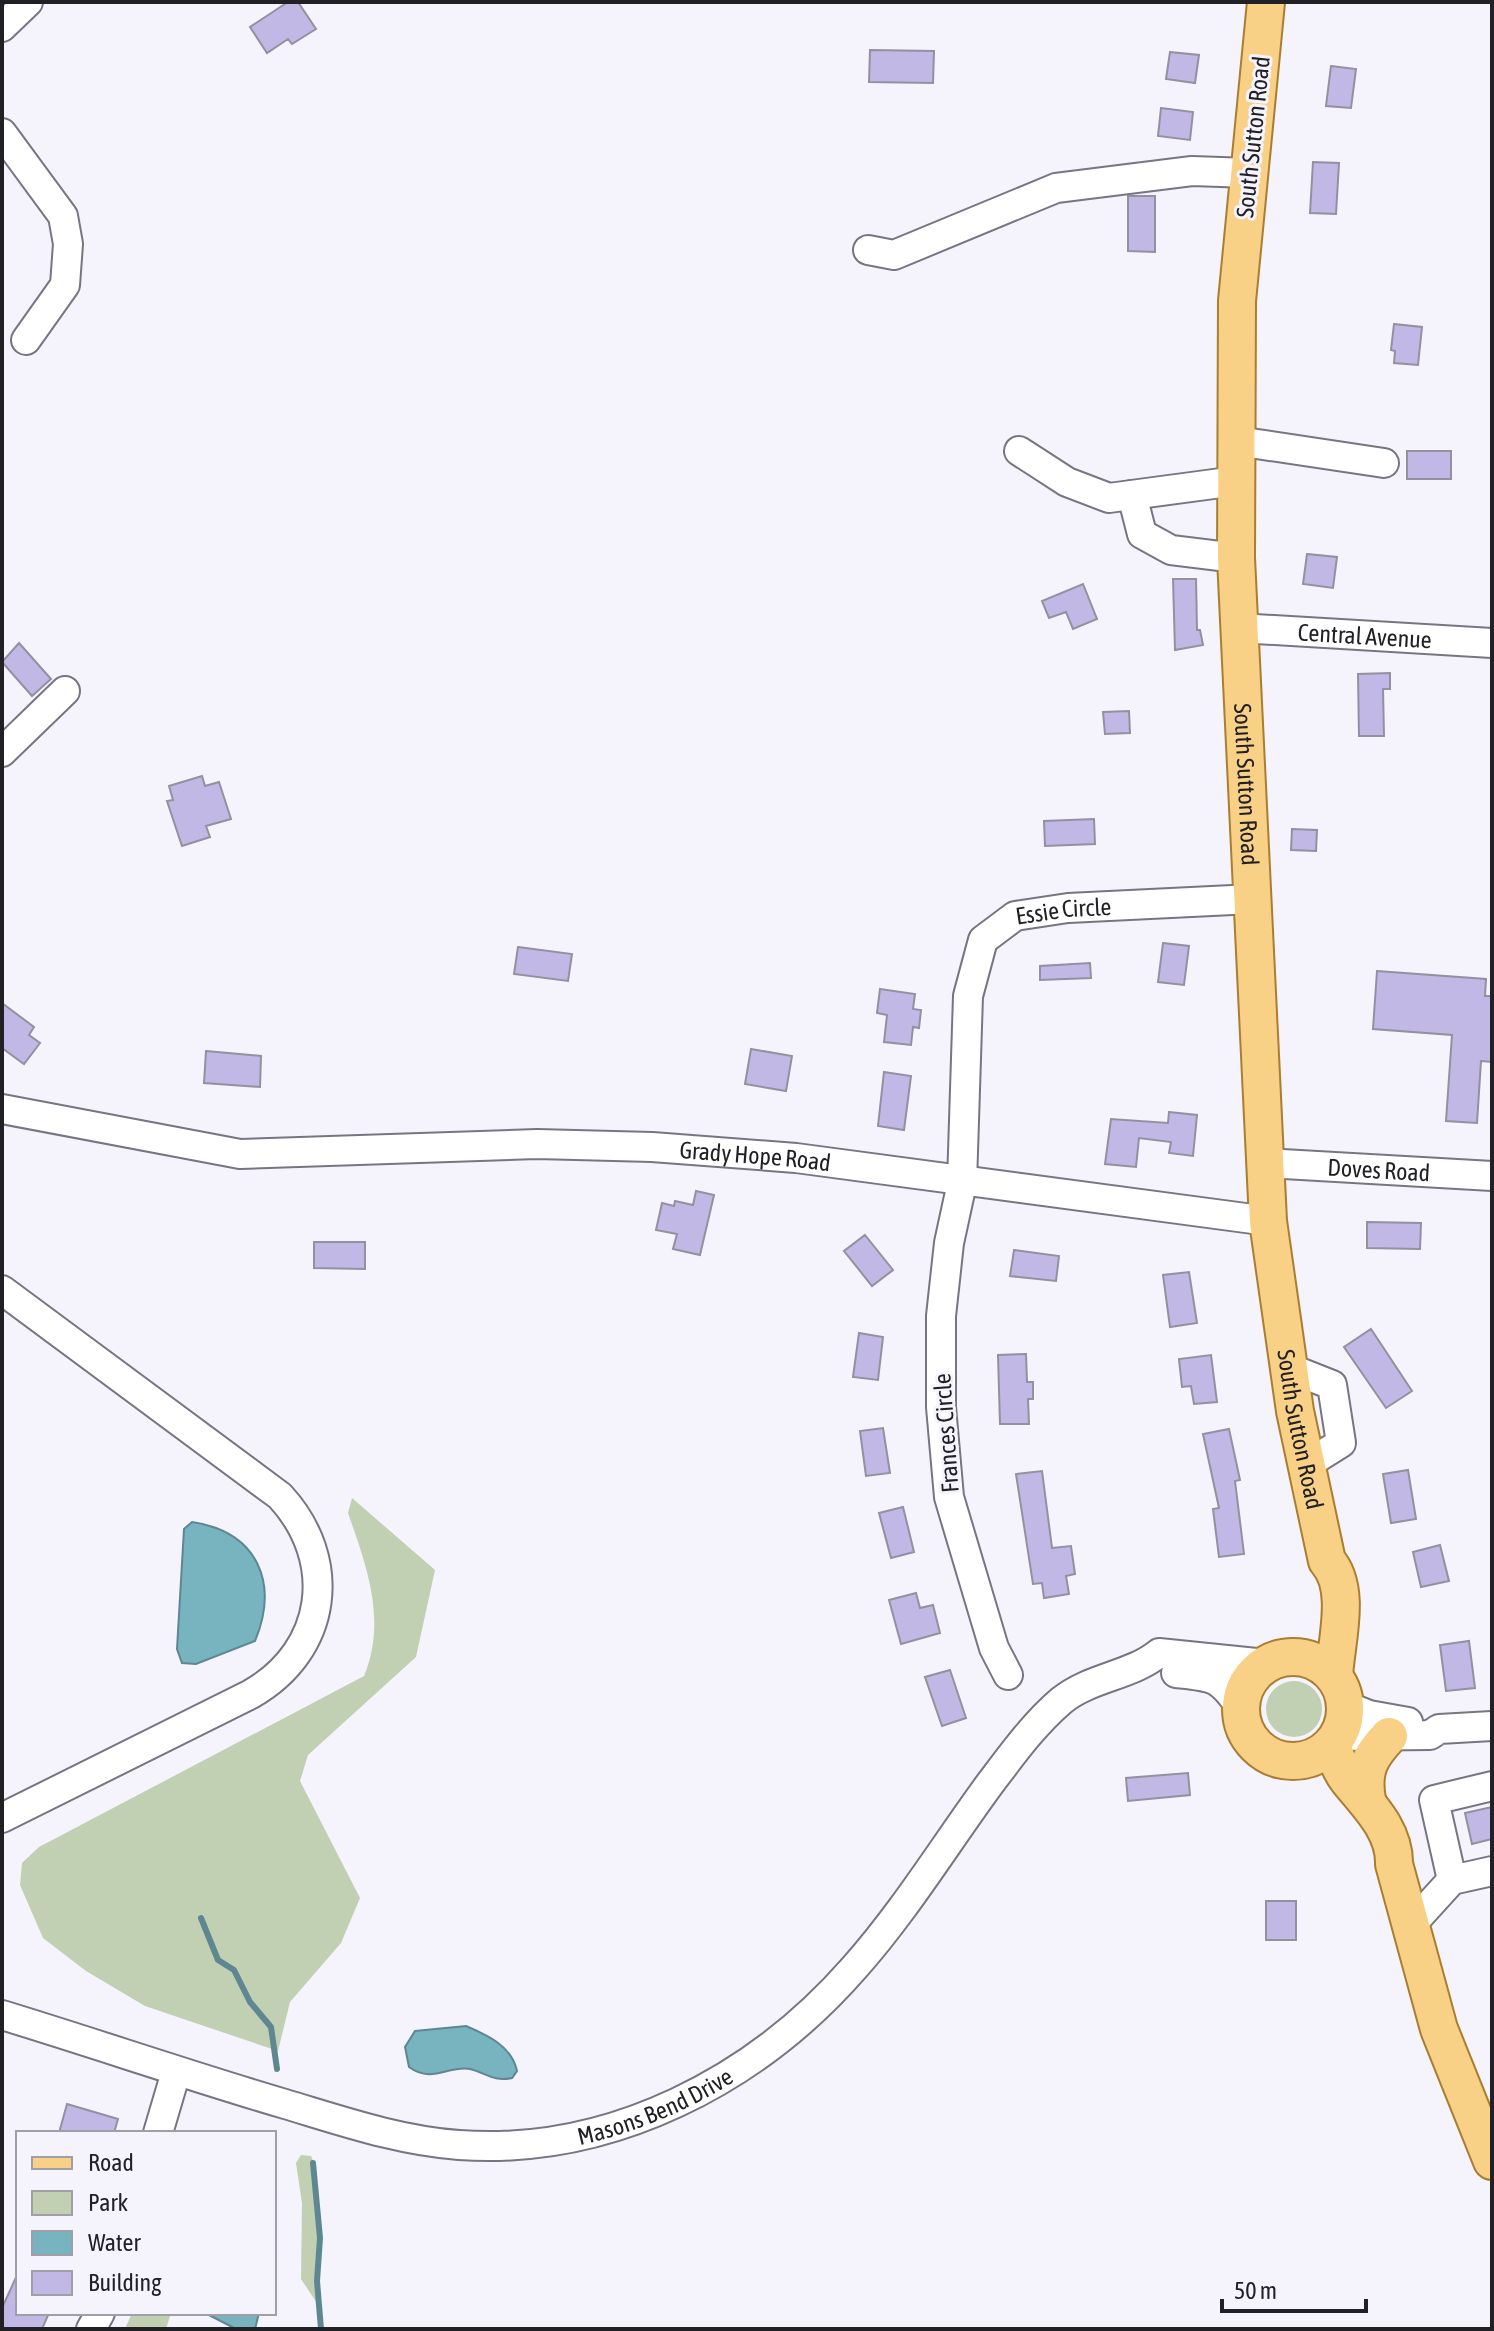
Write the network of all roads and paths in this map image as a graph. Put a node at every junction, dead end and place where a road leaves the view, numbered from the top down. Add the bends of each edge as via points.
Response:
1 (28, 2) edge
2 (1266, 2) edge
3 (2, 27) edge
4 (2, 133) edge
5 (1250, 173) junction
6 (868, 250) dead end
7 (26, 340) dead end
8 (1237, 441) junction
9 (1019, 451) dead end
10 (1384, 463) dead end
11 (1236, 481) junction
12 (1132, 495) junction
13 (1236, 558) junction
14 (1239, 628) junction
15 (1492, 643) edge
16 (65, 691) dead end
17 (2, 752) edge
18 (1253, 899) junction
19 (2, 1109) edge
20 (1265, 1163) junction
21 (1492, 1176) edge
22 (962, 1183) junction
23 (1268, 1221) junction
24 (2, 1290) edge
25 (1327, 1561) junction
26 (1276, 1660) junction
27 (1146, 1663) junction
28 (1008, 1675) dead end
29 (1241, 1708) junction
30 (1338, 1716) junction
31 (1492, 1726) edge
32 (1439, 1729) junction
33 (1389, 1736) junction
34 (1299, 1761) junction
35 (1492, 1786) edge
36 (1367, 1800) junction
37 (1492, 1800) edge
38 (1437, 1814) junction
39 (2, 1818) edge
40 (1394, 1864) junction
41 (1492, 1871) edge
42 (1452, 1880) junction
43 (1411, 1925) junction
44 (2, 2015) edge
45 (176, 2072) junction
46 (159, 2131) edge
47 (1492, 2161) edge

1 - 3 street
2 - 5 main road, South Sutton Road
4 - 7 street via 63,216 68,244 65,285
5 - 6 street via 1192,171 1056,188 894,255
5 - 8 main road, South Sutton Road via 1237,301
8 - 10 street
8 - 11 main road, South Sutton Road
9 - 12 street via 1067,482 1109,498
11 - 12 street
11 - 13 main road, South Sutton Road
12 - 13 street via 1142,534 1171,550
13 - 14 main road, South Sutton Road
14 - 15 street, Central Avenue
14 - 18 main road, South Sutton Road
16 - 17 street
18 - 20 main road, South Sutton Road
18 - 22 street, Essie Circle via 1068,908 1015,916 983,940 968,996
19 - 22 street, Grady Hope Road via 240,1154 537,1144 652,1147 796,1158
20 - 21 street, Doves Road
20 - 23 main road, South Sutton Road
22 - 23 street, Grady Hope Road
22 - 28 street, Frances Circle via 941,1316 941,1407 949,1497 994,1648
23 - 25 main road, South Sutton Road via 1289,1368
24 - 39 street via 280,1496 303,1523 318,1575 307,1636 276,1678
25 - 26 main road, South Sutton Road via 1320,1573 1321,1608 1315,1628
25 - 30 main road, South Sutton Road via 1341,1589
26 - 27 street, Masons Bend Drive via 1159,1653
26 - 29 main road via 1248,1683
26 - 30 main road via 1305,1657 1321,1664
27 - 29 street via 1158,1671 1210,1676 1224,1684
27 - 45 street, Masons Bend Drive via 1063,1699 1038,1723 857,1965 812,2014 726,2078 648,2116 608,2130 532,2144 458,2145 367,2128
29 - 34 main road via 1244,1726 1265,1753
30 - 32 street via 1428,1723
30 - 33 street
30 - 34 main road via 1311,1758
30 - 36 main road, South Sutton Road via 1346,1779
31 - 32 street
32 - 33 street via 1430,1735
33 - 36 main road via 1370,1757 1364,1783
34 - 40 main road, South Sutton Road via 1332,1785 1358,1815 1381,1855
35 - 38 street via 1434,1800
36 - 40 main road, South Sutton Road via 1389,1837
37 - 38 street
38 - 42 street
40 - 43 main road, South Sutton Road
41 - 42 street
42 - 43 street
43 - 47 main road, South Sutton Road via 1439,2029
44 - 45 street, Masons Bend Drive
45 - 46 street

